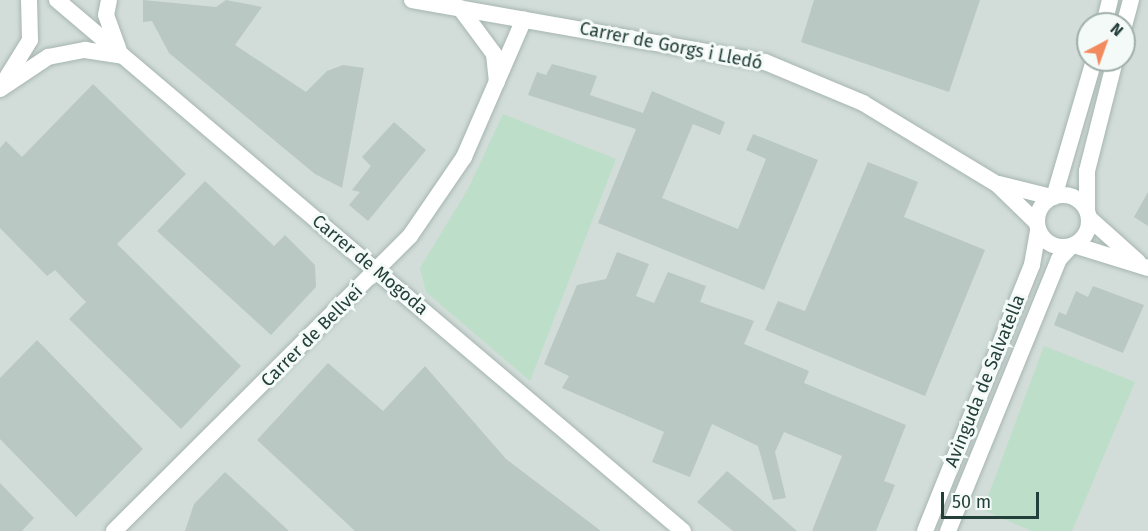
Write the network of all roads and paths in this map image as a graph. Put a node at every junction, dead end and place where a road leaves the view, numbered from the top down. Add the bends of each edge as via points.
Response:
1 (29, 0) edge
2 (57, 0) edge
3 (109, 0) edge
4 (412, 0) edge
5 (460, 8) junction
6 (524, 19) junction
7 (123, 56) junction
8 (1090, 72) edge
9 (1112, 72) edge
10 (497, 86) junction
11 (0, 88) edge
12 (997, 184) junction
13 (1052, 197) junction
14 (1088, 213) junction
15 (1037, 226) junction
16 (1072, 246) junction
17 (1144, 266) edge
18 (377, 272) junction
19 (118, 530) edge
20 (683, 531) edge
21 (925, 531) edge
22 (948, 531) edge

1 - 11 street via 30,40
2 - 7 street, Carrer de Mogoda
3 - 7 street via 111,37
4 - 5 street, Carrer de Gorgs i Lledó
5 - 6 street, Carrer de Gorgs i Lledó
5 - 10 street via 494,54
6 - 10 street, Carrer de Bellveí
6 - 12 street, Carrer de Gorgs i Lledó via 765,62 863,103
7 - 11 street via 85,50 48,57
7 - 18 street, Carrer de Mogoda
8 - 13 street
9 - 14 street via 1087,171
10 - 18 street, Carrer de Bellveí via 464,157 410,236
12 - 13 street, Carrer de Gorgs i Lledó
12 - 15 street, Carrer de Gorgs i Lledó
13 - 14 street via 1071,196
13 - 15 street via 1039,209
14 - 16 street via 1086,234
14 - 17 street
15 - 16 street via 1051,245
15 - 21 street, Avinguda de Salvatella via 1032,265
16 - 17 street
16 - 22 street, Avinguda de Salvatella via 1059,259
18 - 19 street, Carrer de Bellveí
18 - 20 street, Carrer de Mogoda

